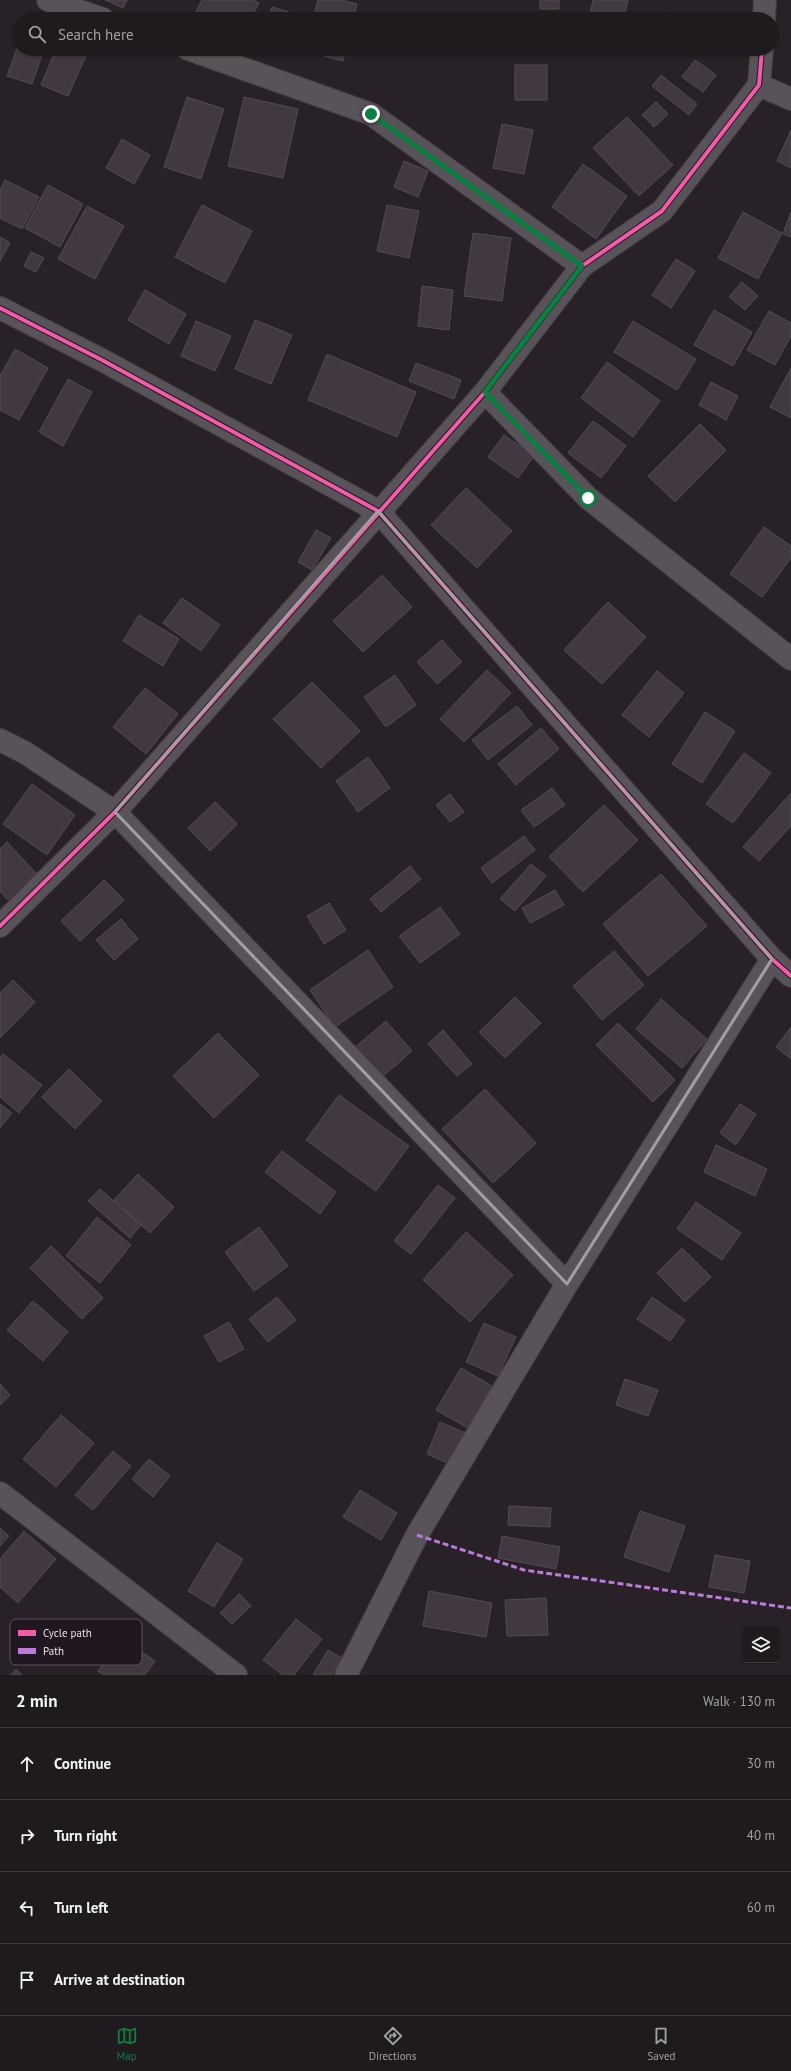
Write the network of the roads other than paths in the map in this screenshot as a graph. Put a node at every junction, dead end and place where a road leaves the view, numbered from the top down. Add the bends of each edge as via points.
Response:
1 (765, 0) edge
2 (52, 1) edge
3 (83, 12) edge
4 (764, 12) edge
5 (208, 56) edge
6 (761, 56) edge
7 (759, 85) junction
8 (791, 99) edge
9 (582, 266) junction
10 (0, 308) edge
11 (485, 392) junction
12 (378, 511) junction
13 (791, 659) edge
14 (0, 740) edge
15 (115, 812) junction
16 (0, 926) edge
17 (772, 959) junction
18 (791, 976) edge
19 (567, 1284) junction
20 (0, 1493) edge
21 (236, 1675) edge
22 (346, 1675) edge

1 - 4 street
2 - 3 street
5 - 9 street via 371,114
6 - 7 street
7 - 8 street
7 - 9 street via 662,211
9 - 11 street
10 - 12 street via 102,360
11 - 12 street
11 - 13 street via 588,498
12 - 15 street
12 - 17 street
14 - 15 street via 24,752
15 - 16 street
15 - 19 street
17 - 18 street
17 - 19 street
19 - 22 street via 417,1535
20 - 21 street

